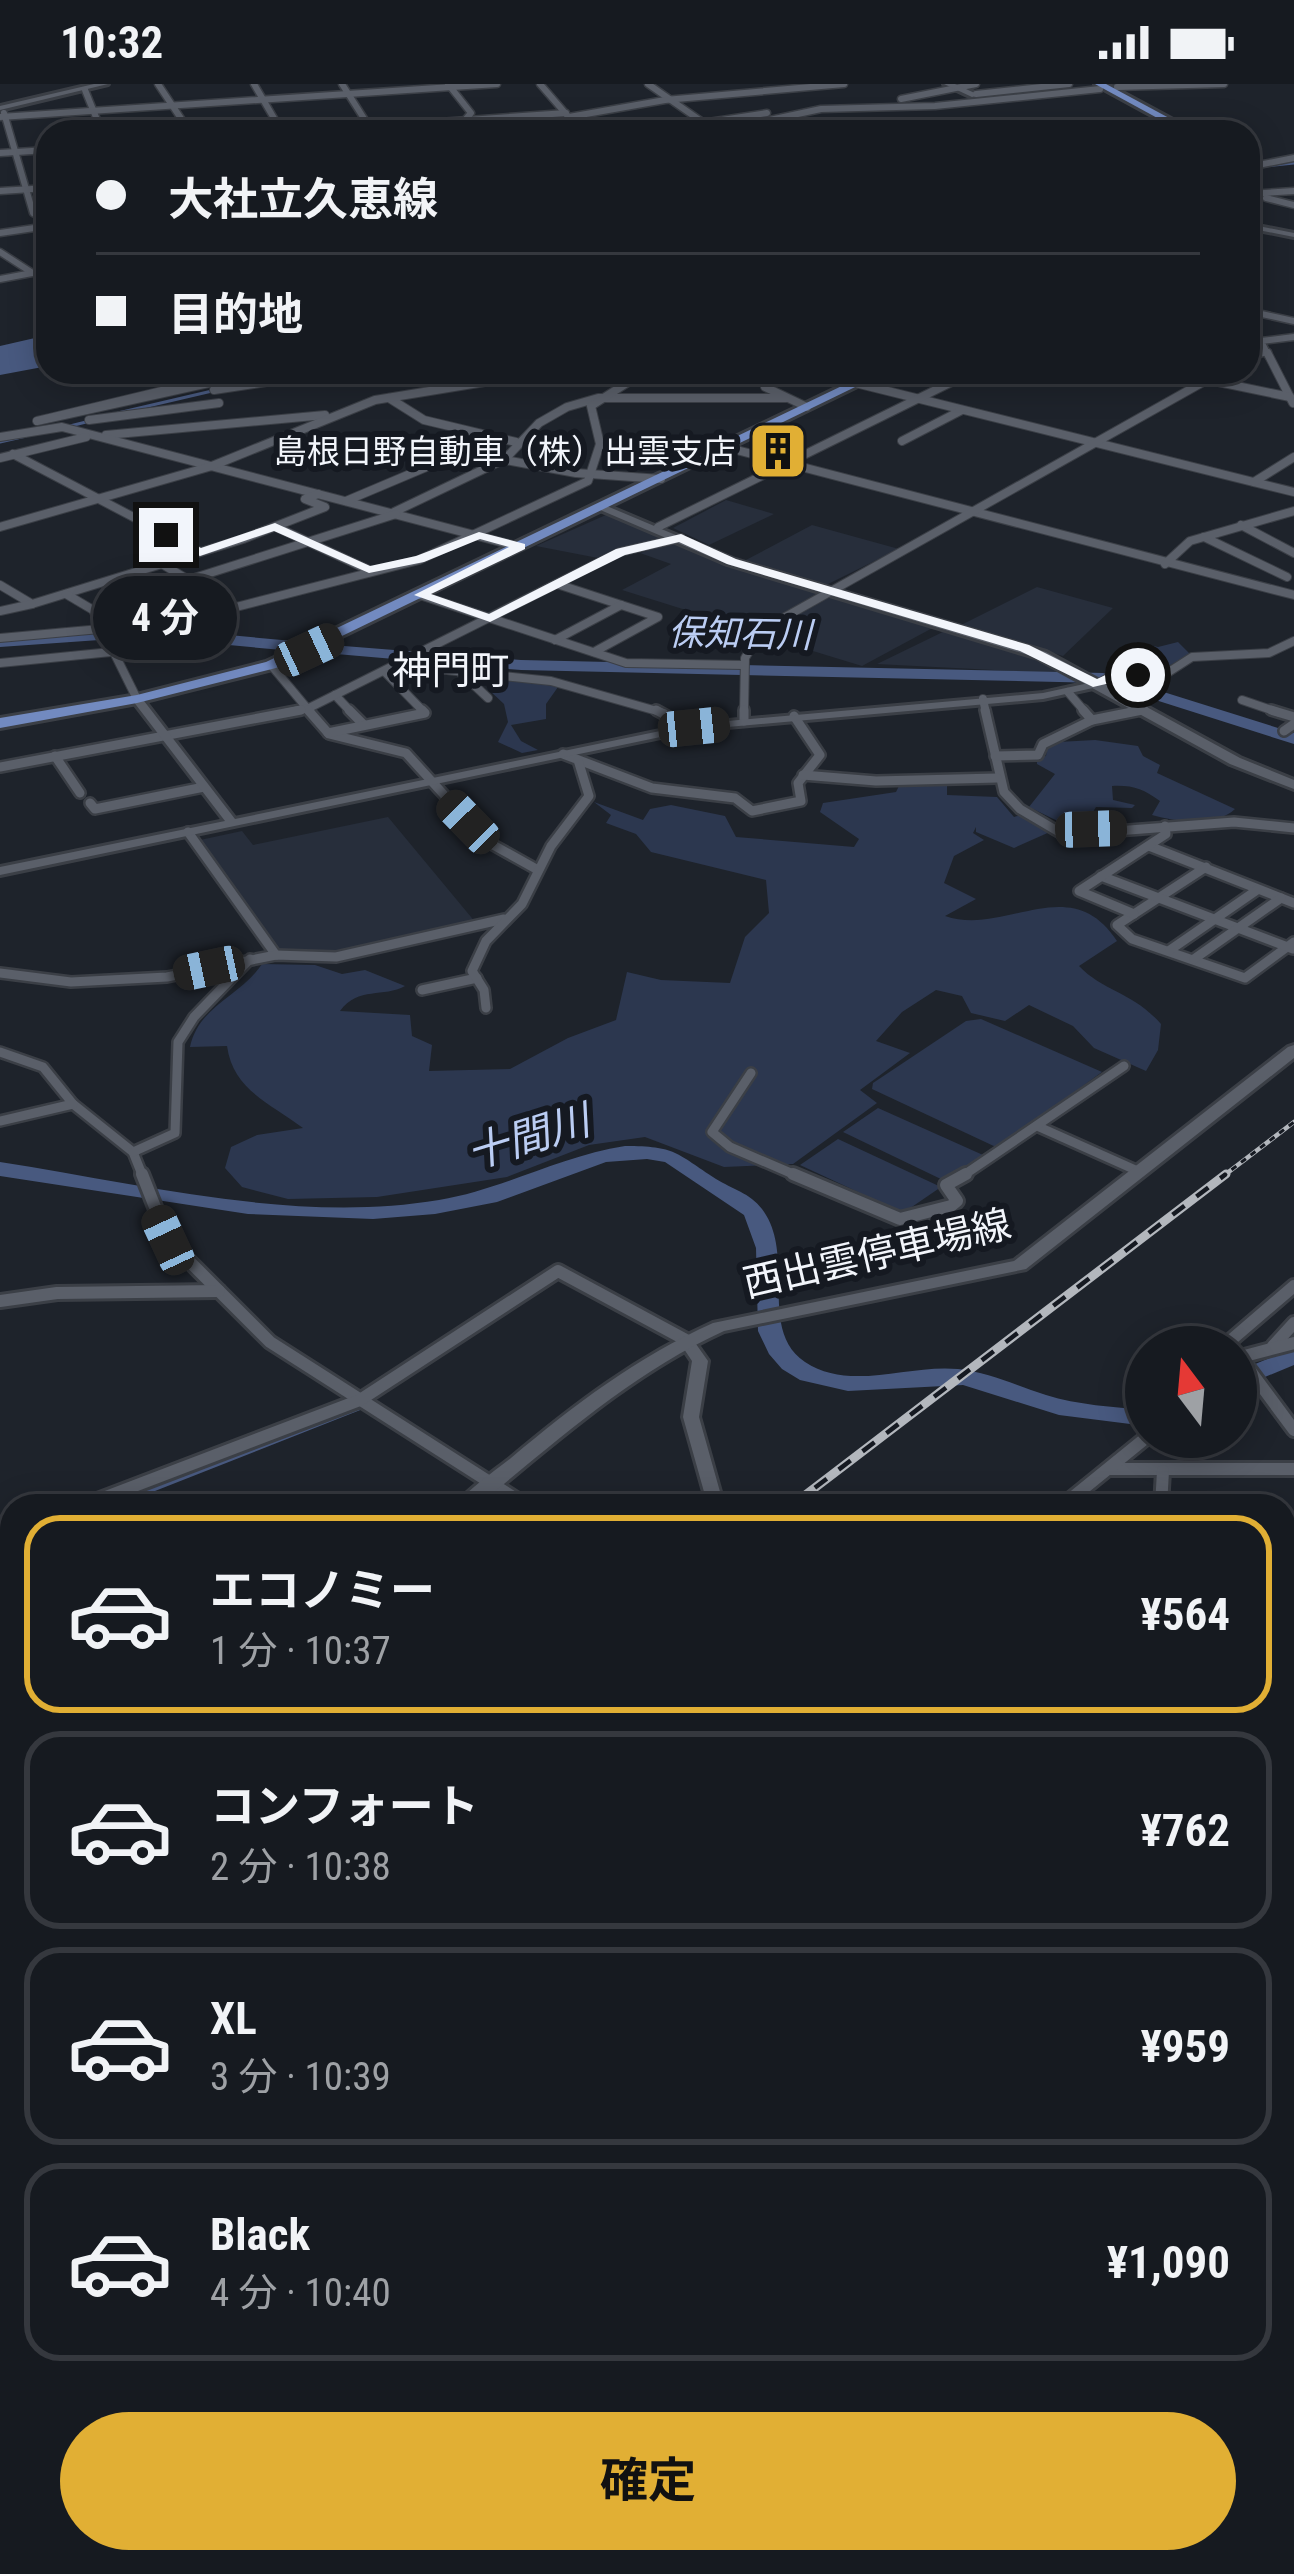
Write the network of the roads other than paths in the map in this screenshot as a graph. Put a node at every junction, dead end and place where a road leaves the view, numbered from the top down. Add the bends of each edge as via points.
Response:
1 (107, 84) edge
2 (158, 84) edge
3 (254, 84) edge
4 (341, 84) edge
5 (497, 84) edge
6 (540, 84) edge
7 (648, 84) edge
8 (844, 84) edge
9 (947, 84) edge
10 (1224, 84) edge
11 (119, 85) edge
12 (449, 86) edge
13 (1099, 87) edge
14 (82, 88) edge
15 (1073, 88) edge
16 (961, 89) junction
17 (975, 89) edge
18 (1119, 91) junction
19 (350, 94) junction
20 (264, 100) junction
21 (665, 100) junction
22 (174, 106) junction
23 (92, 111) junction
24 (1, 112) edge
25 (567, 115) junction
26 (96, 120) edge
27 (183, 120) edge
28 (275, 120) edge
29 (364, 120) edge
30 (465, 120) joint
31 (571, 120) edge
32 (699, 120) edge
33 (709, 120) edge
34 (770, 120) edge
35 (1169, 120) edge
36 (36, 151) edge
37 (14, 152) junction
38 (0, 153) edge
39 (1294, 158) edge
40 (1260, 165) edge
41 (36, 189) edge
42 (26, 190) junction
43 (1294, 190) edge
44 (0, 191) edge
45 (1260, 192) edge
46 (1260, 195) edge
47 (1294, 205) edge
48 (36, 215) edge
49 (36, 226) edge
50 (1260, 228) edge
51 (0, 233) edge
52 (1294, 235) edge
53 (0, 253) edge
54 (36, 272) edge
55 (32, 273) junction
56 (0, 279) edge
57 (1260, 314) edge
58 (1294, 321) edge
59 (1294, 337) edge
60 (1268, 352) junction
61 (1260, 354) edge
62 (1281, 378) junction
63 (1294, 378) edge
64 (191, 384) edge
65 (213, 384) edge
66 (227, 384) edge
67 (250, 384) edge
68 (472, 384) edge
69 (622, 384) edge
70 (770, 384) edge
71 (856, 384) joint
72 (948, 384) edge
73 (1198, 384) edge
74 (1222, 384) edge
75 (209, 390) junction
76 (388, 398) junction
77 (598, 398) junction
78 (786, 398) junction
79 (918, 399) junction
80 (1292, 401) edge
81 (219, 403) junction
82 (131, 404) junction
83 (807, 407) junction
84 (962, 410) junction
85 (328, 415) junction
86 (37, 421) junction
87 (231, 421) junction
88 (62, 427) junction
89 (0, 434) edge
90 (95, 436) junction
91 (902, 441) dead end
92 (516, 442) junction
93 (1089, 442) junction
94 (725, 447) junction
95 (13, 454) junction
96 (0, 458) edge
97 (1294, 458) edge
98 (505, 459) junction
99 (789, 464) junction
100 (212, 466) junction
101 (1280, 466) junction
102 (1294, 470) edge
103 (595, 474) junction
104 (661, 478) junction
105 (1254, 482) junction
106 (1294, 492) edge
107 (319, 494) junction
108 (98, 499) junction
109 (346, 501) junction
110 (602, 507) junction
111 (1294, 511) edge
112 (971, 512) junction
113 (395, 513) junction
114 (1240, 524) junction
115 (0, 527) edge
116 (275, 527) junction
117 (658, 527) junction
118 (479, 536) junction
119 (1204, 537) junction
120 (681, 538) junction
121 (313, 541) junction
122 (520, 547) junction
123 (200, 552) junction
124 (1294, 554) edge
125 (162, 564) junction
126 (1165, 564) junction
127 (1262, 564) junction
128 (369, 570) junction
129 (1290, 576) edge
130 (191, 579) junction
131 (557, 584) junction
132 (0, 585) edge
133 (208, 588) junction
134 (1269, 588) junction
135 (825, 590) junction
136 (66, 594) junction
137 (420, 595) junction
138 (1294, 595) edge
139 (32, 604) junction
140 (621, 605) junction
141 (235, 608) junction
142 (93, 610) junction
143 (0, 611) edge
144 (490, 618) junction
145 (103, 628) junction
146 (0, 638) edge
147 (555, 640) junction
148 (1294, 641) edge
149 (111, 652) junction
150 (594, 652) junction
151 (0, 663) edge
152 (401, 663) junction
153 (272, 665) junction
154 (745, 669) junction
155 (458, 670) junction
156 (384, 671) junction
157 (1097, 679) junction
158 (1069, 692) junction
159 (335, 695) junction
160 (488, 698) dead end
161 (136, 699) junction
162 (983, 699) junction
163 (1242, 700) dead end
164 (309, 707) junction
165 (1144, 709) junction
166 (794, 716) junction
167 (1092, 720) junction
168 (744, 721) junction
169 (0, 723) edge
170 (1291, 724) edge
171 (364, 725) junction
172 (689, 728) junction
173 (328, 733) junction
174 (164, 734) junction
175 (563, 754) junction
176 (55, 756) junction
177 (995, 756) junction
178 (578, 760) junction
179 (0, 767) edge
180 (803, 775) junction
181 (997, 778) junction
182 (433, 781) junction
183 (1294, 785) edge
184 (205, 787) junction
185 (80, 793) dead end
186 (90, 803) dead end
187 (232, 822) junction
188 (1165, 826) junction
189 (1294, 828) edge
190 (188, 832) junction
191 (1149, 846) junction
192 (1206, 867) junction
193 (0, 871) edge
194 (538, 871) junction
195 (1101, 876) junction
196 (1257, 890) junction
197 (1159, 898) junction
198 (1281, 898) junction
199 (1294, 903) edge
200 (1134, 914) junction
201 (504, 919) junction
202 (1215, 919) junction
203 (1239, 928) junction
204 (1292, 946) edge
205 (1170, 950) junction
206 (276, 955) junction
207 (250, 959) junction
208 (1194, 959) junction
209 (0, 973) edge
210 (477, 978) junction
211 (422, 990) dead end
212 (486, 1008) dead end
213 (1294, 1051) edge
214 (0, 1052) edge
215 (1124, 1066) dead end
216 (752, 1072) dead end
217 (73, 1104) junction
218 (0, 1121) edge
219 (1037, 1126) junction
220 (133, 1152) junction
221 (1140, 1172) junction
222 (1294, 1286) edge
223 (219, 1291) junction
224 (0, 1301) edge
225 (1294, 1323) edge
226 (1247, 1326) edge
227 (686, 1340) junction
228 (1294, 1343) edge
229 (1273, 1347) junction
230 (1257, 1354) edge
231 (1257, 1376) edge
232 (360, 1400) junction
233 (1294, 1430) edge
234 (1125, 1456) edge
235 (1110, 1469) junction
236 (1294, 1469) edge
237 (1163, 1471) junction
238 (491, 1485) junction
239 (113, 1494) edge
240 (479, 1494) edge
241 (506, 1494) edge
242 (713, 1494) edge
243 (1078, 1494) edge
244 (1162, 1494) edge

1 - 11 main road
1 - 14 main road
2 - 22 street
3 - 20 street
4 - 19 street
5 - 12 street
6 - 25 street
7 - 21 street
8 - 21 street
9 - 16 main road
10 - 18 street
12 - 19 street
12 - 30 street via 471,113
13 - 15 street
13 - 18 highway
14 - 23 street
14 - 24 main road
15 - 17 street
15 - 34 street
16 - 17 main road
16 - 33 street
18 - 35 highway
19 - 20 street
19 - 29 street
20 - 22 street
20 - 28 street
21 - 25 street
21 - 32 street
22 - 23 street
22 - 27 street
23 - 24 street
23 - 26 street
24 - 37 street
25 - 30 street
25 - 31 street
36 - 37 street
37 - 38 street
37 - 42 street
39 - 40 street
41 - 42 street
42 - 44 street
42 - 48 street
43 - 45 street
46 - 47 street
49 - 51 street
50 - 52 street
53 - 55 street
54 - 55 street
55 - 56 street
57 - 58 street
59 - 60 street via 1261,341
60 - 61 street
60 - 62 street
62 - 63 street
62 - 80 street
64 - 86 street
65 - 82 street
66 - 75 street
67 - 75 street
68 - 76 street
69 - 77 street
70 - 78 street via 764,387
71 - 79 street
71 - 83 highway
72 - 79 street
73 - 93 street
74 - 80 street
75 - 81 street
75 - 82 street
76 - 85 street
76 - 92 street via 424,420
77 - 78 street
77 - 92 street via 554,412
77 - 103 street via 591,406 598,421
78 - 83 street
79 - 84 street
79 - 99 street
81 - 87 street
81 - 88 street
82 - 86 street
82 - 89 street
83 - 94 highway
84 - 91 street
84 - 93 street
85 - 87 street
85 - 100 street
86 - 89 street
87 - 90 street
88 - 89 street
88 - 90 street
90 - 95 street
90 - 100 street
92 - 98 street
93 - 105 street
93 - 112 street
94 - 99 street
94 - 104 highway
95 - 96 street
95 - 108 street
97 - 101 street
98 - 103 street
98 - 109 street via 462,452
98 - 113 street
99 - 112 street
99 - 117 street
100 - 107 street
100 - 108 street
101 - 102 street
101 - 105 street
103 - 104 street
103 - 118 street
104 - 110 highway
105 - 106 street
107 - 109 street
107 - 116 street via 305,499 325,507
108 - 115 street
108 - 123 street
109 - 113 street
110 - 117 main road
110 - 122 highway
111 - 114 street
112 - 126 street
112 - 135 street
113 - 118 street
113 - 121 street
114 - 119 street
114 - 124 street
116 - 121 street
116 - 123 street
117 - 120 main road
118 - 122 street
118 - 128 street
119 - 126 street
119 - 127 street
120 - 131 street via 620,552
120 - 135 main road
121 - 128 street
121 - 130 street
122 - 137 highway
123 - 125 street
124 - 127 street
125 - 130 street
125 - 136 street
126 - 134 street
127 - 129 street
128 - 141 street
129 - 134 street
130 - 133 street
131 - 140 street
131 - 144 street
132 - 139 street
133 - 141 street
133 - 142 street
134 - 138 street
135 - 154 street via 762,630
135 - 157 main road via 1024,648
136 - 139 street
136 - 142 street
137 - 144 street
137 - 153 highway
139 - 143 street
140 - 147 street
140 - 150 street via 658,617
141 - 145 street
142 - 145 street
144 - 147 street
144 - 152 street
145 - 146 street
145 - 149 street
147 - 150 street
148 - 157 street via 1269,652 1192,657 1164,675
149 - 151 street
149 - 161 street
150 - 154 street via 626,663
152 - 155 street
152 - 156 street
153 - 161 highway
153 - 164 street
154 - 168 street
155 - 160 street
155 - 172 street via 553,682 640,704
156 - 159 street
156 - 171 street via 425,713
157 - 158 street
157 - 165 main road
158 - 162 street
158 - 167 street
159 - 164 street
159 - 171 street
161 - 169 highway
161 - 174 street
162 - 166 street
162 - 177 street
163 - 170 street
164 - 173 street
164 - 174 street
165 - 167 street
165 - 183 main road
166 - 168 street
166 - 180 street via 820,754
167 - 177 street via 1043,744 1038,755
168 - 172 street
171 - 173 street
172 - 175 street
173 - 182 street via 390,745
174 - 176 street
174 - 184 street
175 - 178 street
175 - 182 street
176 - 179 street
176 - 185 street
177 - 181 street
178 - 180 street via 652,788 735,798 752,812 801,801
178 - 194 street via 589,796
180 - 181 street via 865,785
181 - 188 street via 1020,808 1064,835
182 - 187 street
182 - 194 street via 486,841
184 - 186 street via 95,809
184 - 187 street
187 - 190 street
188 - 189 street via 1257,821
188 - 191 street
190 - 193 street
190 - 206 street
191 - 192 street
191 - 195 street
192 - 196 street
192 - 197 street
194 - 201 street
195 - 197 street
195 - 200 street via 1079,891
196 - 198 street
196 - 202 street
197 - 200 street
197 - 202 street
198 - 199 street
198 - 203 street
200 - 205 street via 1117,926
201 - 206 street via 336,957
201 - 210 street via 472,971
202 - 203 street
202 - 205 street
203 - 204 street
203 - 208 street
204 - 208 street via 1245,978
205 - 208 street
206 - 207 street
207 - 209 street via 127,979
207 - 220 street via 229,989 190,1018 174,1052 181,1102 175,1132
210 - 211 street
210 - 212 street
213 - 221 main road, 西出雲停車場線
214 - 217 street via 43,1067
215 - 219 street
216 - 219 street via 712,1132 730,1147 901,1219 949,1208 957,1201 946,1185
217 - 218 street
217 - 220 street
219 - 221 street
220 - 223 street via 168,1240
221 - 227 main road, 西出雲停車場線 via 1020,1264
222 - 226 street
223 - 224 street
223 - 232 street via 270,1342
225 - 229 street
227 - 232 street via 558,1271
227 - 238 main road, 西出雲停車場線
227 - 242 street via 700,1361 692,1417
228 - 229 street
229 - 230 street
231 - 233 street
232 - 238 street
232 - 239 street
234 - 235 street
235 - 237 street
235 - 243 street
236 - 237 street
237 - 244 street
238 - 240 main road, 西出雲停車場線
238 - 241 street

